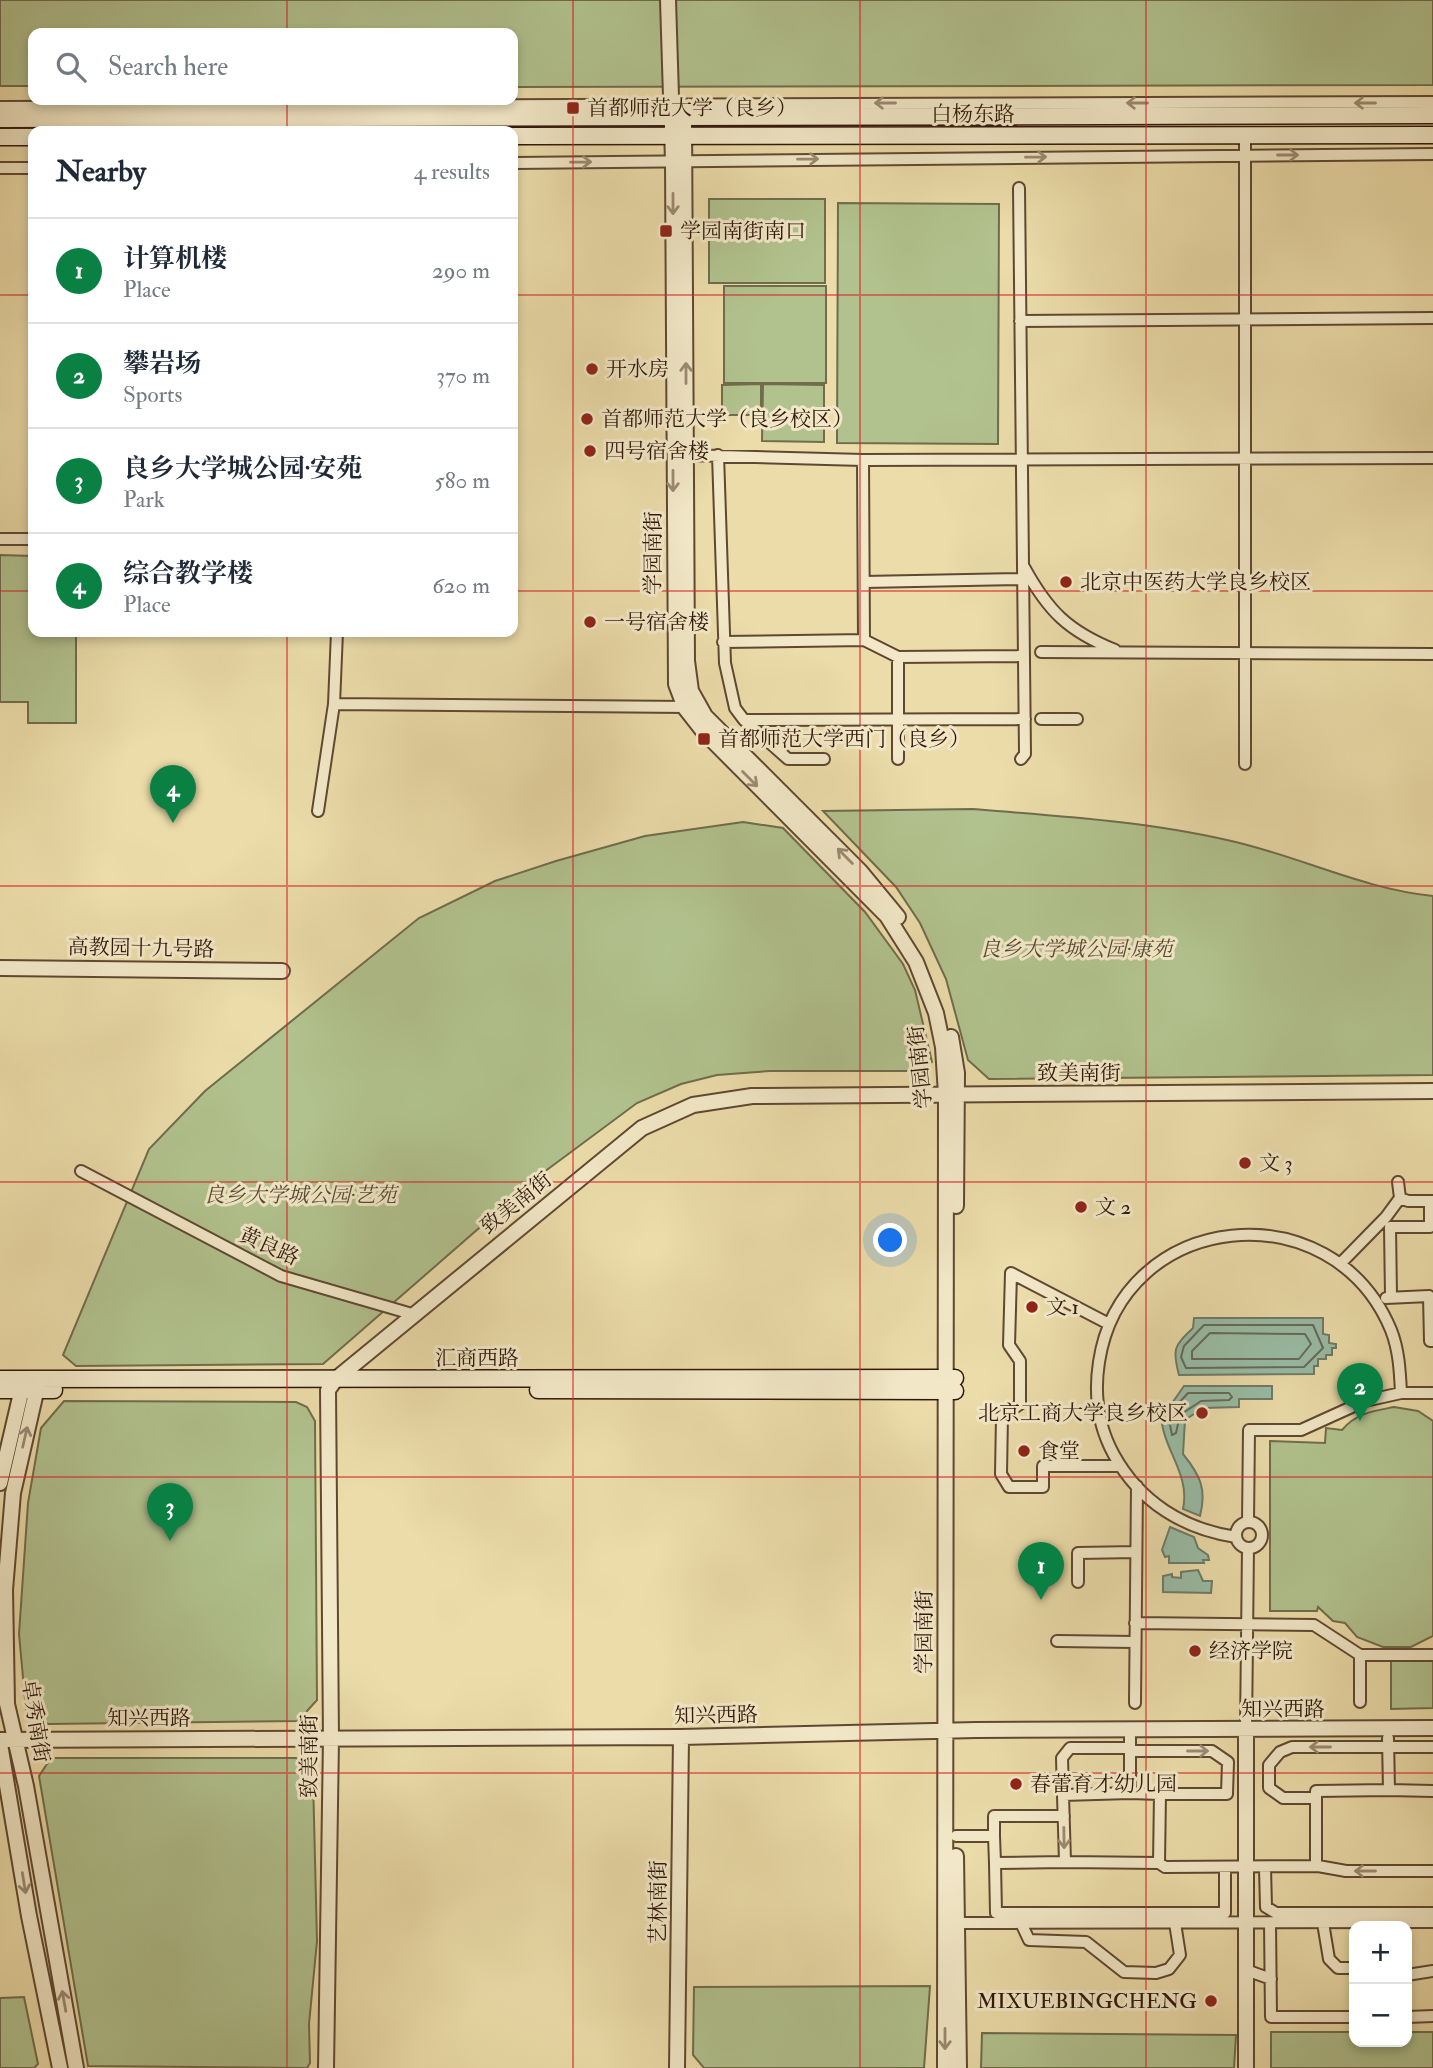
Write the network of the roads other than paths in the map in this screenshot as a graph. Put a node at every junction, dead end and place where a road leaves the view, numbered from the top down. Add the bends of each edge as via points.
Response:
1 (668, 0) edge
2 (1433, 102) edge
3 (0, 107) edge
4 (676, 112) junction
5 (1433, 115) edge
6 (0, 119) edge
7 (1245, 135) junction
8 (1433, 135) edge
9 (518, 136) edge
10 (678, 136) junction
11 (0, 137) edge
12 (28, 137) edge
13 (1433, 154) edge
14 (1246, 155) junction
15 (679, 161) junction
16 (518, 163) edge
17 (0, 168) edge
18 (28, 168) edge
19 (1018, 188) dead end
20 (1433, 318) edge
21 (1245, 319) junction
22 (1020, 321) junction
23 (686, 456) junction
24 (718, 456) junction
25 (1433, 458) edge
26 (863, 460) junction
27 (0, 539) edge
28 (28, 539) edge
29 (1023, 564) junction
30 (1023, 579) junction
31 (864, 582) junction
32 (337, 637) edge
33 (864, 640) junction
34 (723, 642) junction
35 (1041, 652) dead end
36 (1122, 653) junction
37 (1244, 653) junction
38 (1433, 654) edge
39 (1024, 656) junction
40 (898, 657) junction
41 (334, 704) junction
42 (691, 706) junction
43 (898, 719) junction
44 (1025, 719) junction
45 (1041, 719) dead end
46 (1077, 719) dead end
47 (744, 720) junction
48 (824, 760) dead end
49 (898, 760) dead end
50 (1021, 760) dead end
51 (1245, 764) dead end
52 (318, 811) dead end
53 (0, 968) edge
54 (282, 971) dead end
55 (1433, 1091) edge
56 (952, 1094) junction
57 (81, 1171) dead end
58 (1398, 1182) dead end
59 (1400, 1198) junction
60 (1432, 1201) edge
61 (1432, 1221) edge
62 (1340, 1264) junction
63 (1391, 1296) junction
64 (1381, 1310) junction
65 (412, 1314) junction
66 (1109, 1324) junction
67 (1433, 1341) edge
68 (0, 1379) edge
69 (29, 1384) junction
70 (951, 1384) junction
71 (332, 1385) junction
72 (0, 1390) edge
73 (1401, 1393) junction
74 (1433, 1393) edge
75 (1120, 1466) junction
76 (0, 1483) edge
77 (1137, 1486) junction
78 (1248, 1522) junction
79 (1236, 1537) junction
80 (1248, 1548) junction
81 (1136, 1552) junction
82 (1078, 1582) dead end
83 (1135, 1623) junction
84 (1247, 1624) junction
85 (1057, 1641) dead end
86 (1135, 1642) junction
87 (1360, 1655) junction
88 (1433, 1655) edge
89 (1360, 1702) dead end
90 (1135, 1703) dead end
91 (1433, 1728) edge
92 (951, 1730) junction
93 (1246, 1730) junction
94 (681, 1737) junction
95 (331, 1739) junction
96 (15, 1740) junction
97 (0, 1742) edge
98 (1388, 1743) junction
99 (1130, 1745) junction
100 (1433, 1748) edge
101 (1389, 1790) junction
102 (1433, 1791) edge
103 (1130, 1793) junction
104 (1160, 1794) junction
105 (1063, 1795) junction
106 (1316, 1798) junction
107 (1064, 1816) junction
108 (956, 1839) junction
109 (995, 1839) junction
110 (1065, 1862) junction
111 (995, 1863) junction
112 (1159, 1863) junction
113 (1316, 1866) junction
114 (1225, 1867) junction
115 (1247, 1868) junction
116 (1265, 1868) junction
117 (1433, 1871) edge
118 (1433, 1913) edge
119 (1433, 1922) edge
120 (957, 1923) junction
121 (1021, 1923) junction
122 (1175, 1923) junction
123 (1247, 1923) junction
124 (1270, 1923) junction
125 (1322, 1923) junction
126 (1349, 1968) edge
127 (1246, 1970) junction
128 (1433, 1971) edge
129 (1412, 1974) edge
130 (1271, 1979) junction
131 (1433, 2016) edge
132 (1349, 2017) edge
133 (1412, 2017) edge
134 (60, 2068) edge
135 (76, 2068) edge
136 (326, 2068) edge
137 (677, 2068) edge
138 (945, 2068) edge
139 (959, 2068) edge
140 (1246, 2068) edge

1 - 4 street, 学园南街
2 -> 4 street
3 - 4 street
4 - 5 main road
4 - 6 main road
4 - 10 street, 学园南街
7 - 8 main road, 白杨东路
7 - 10 main road, 白杨东路
7 - 14 street
9 - 10 main road, 白杨东路
10 - 15 street, 学园南街
11 - 12 main road
14 -> 13 street
15 -> 14 street
14 - 21 street
16 -> 15 street
23 -> 15 street, 学园南街
15 -> 42 street, 学园南街 via 675,663 676,684
17 - 18 street
19 - 22 street
20 - 21 street
21 - 22 street
21 - 37 street
22 - 29 street
23 - 24 street
23 - 42 street, 学园南街
24 - 26 street
24 - 34 street
25 - 26 street
26 - 31 street
27 - 28 street
29 - 30 street
29 - 36 street via 1044,602 1065,624
30 - 31 street
30 - 39 street
31 - 33 street
32 - 41 street
33 - 34 street
33 - 40 street
34 - 47 street via 735,708
35 - 36 street
36 - 37 street
37 - 38 street
37 - 51 street
39 - 40 street
39 - 44 street
40 - 43 street
41 - 42 street
41 - 52 street
42 - 56 street, 学园南街 via 860,871 895,912 926,962 944,1009 957,1073
43 - 44 street
43 - 47 street
43 - 49 street
44 - 50 street
45 - 46 street
47 - 48 street via 788,760
53 - 54 street, 高教园十九号路
55 - 56 street, 致美南街
56 - 65 street, 致美南街 via 752,1096 694,1105 642,1128
56 - 70 street, 学园南街
57 - 65 street, 黄良路 via 281,1276
58 - 59 street
59 - 60 street
59 - 62 street
60 - 61 street
61 - 63 street via 1430,1227 1390,1227
62 - 64 street
62 - 66 street via 1320,1251 1279,1237 1258,1233 1214,1237 1156,1265 1126,1295
63 - 64 street via 1386,1296
63 - 67 street via 1429,1296
64 - 73 street via 1397,1350
65 - 71 street, 致美南街
66 - 75 street via 1096,1379 1098,1405
66 - 75 street via 1011,1273 1009,1345 1020,1360 1020,1404 1002,1416 1001,1474 1009,1487 1042,1487 1042,1466
68 - 69 main road, 汇商西路
69 - 71 main road, 汇商西路
69 - 72 main road, 汇商西路
69 - 76 street
96 -> 69 street, 卓秀南街 via 7,1704 5,1590
70 - 71 main road, 汇商西路
70 - 92 street, 学园南街
71 - 95 street, 致美南街
73 - 74 street
73 - 78 street via 1347,1408 1301,1430 1249,1430
75 - 77 street
77 - 79 street via 1174,1517 1215,1534
77 - 81 street
78 - 79 street via 1241,1525
78 - 80 street via 1257,1525 1262,1536 1259,1544
79 - 80 street
80 - 84 street
81 - 82 street via 1079,1553
81 - 83 street
83 - 84 street
83 - 86 street
84 - 87 street via 1314,1625
84 - 93 street
85 - 86 street
86 - 90 street
87 - 88 street
87 - 89 street
91 - 93 street, 知兴西路
92 - 93 street, 知兴西路
92 - 94 street, 知兴西路
92 - 108 street, 学园南街
92 -> 138 street, 学园南街
93 - 115 street
94 - 95 street, 知兴西路
94 - 137 street, 艺林南街
95 - 96 street, 知兴西路
95 - 136 street, 致美南街
96 - 97 street, 知兴西路
135 -> 96 street, 卓秀南街
97 -> 134 street, 卓秀南街
98 - 100 street
98 - 101 street
98 -> 106 street via 1292,1747 1280,1752 1269,1765 1269,1788 1283,1798
99 - 103 street
99 -> 104 street via 1212,1751 1228,1762 1227,1794
99 - 105 street via 1070,1748 1062,1758
101 - 102 street
101 - 106 street via 1316,1791
103 - 104 street
103 - 105 street
104 - 112 street
105 - 107 street
106 - 113 street
107 - 109 street via 994,1816
107 -> 110 street
108 - 109 street
108 - 120 street, 学园南街
109 - 111 street
110 - 111 street
110 - 112 street
111 - 114 street via 996,1913 1225,1913
112 - 114 street via 1165,1867
113 - 116 street
117 -> 113 street via 1346,1871
114 - 115 street
115 - 116 street
115 - 123 street
116 - 118 street via 1266,1907 1276,1913
119 - 125 street
120 - 121 street
120 - 139 street, 学园南街
121 - 122 street
121 - 122 street via 1029,1940 1086,1942 1124,1972 1156,1973 1169,1969 1180,1955
122 - 123 street
123 - 124 street
123 - 127 street
124 - 125 street
124 - 130 street
125 - 126 street via 1329,1959 1338,1968
127 - 130 street
127 - 140 street
128 - 129 street
130 - 132 street via 1271,2017
131 - 133 street

